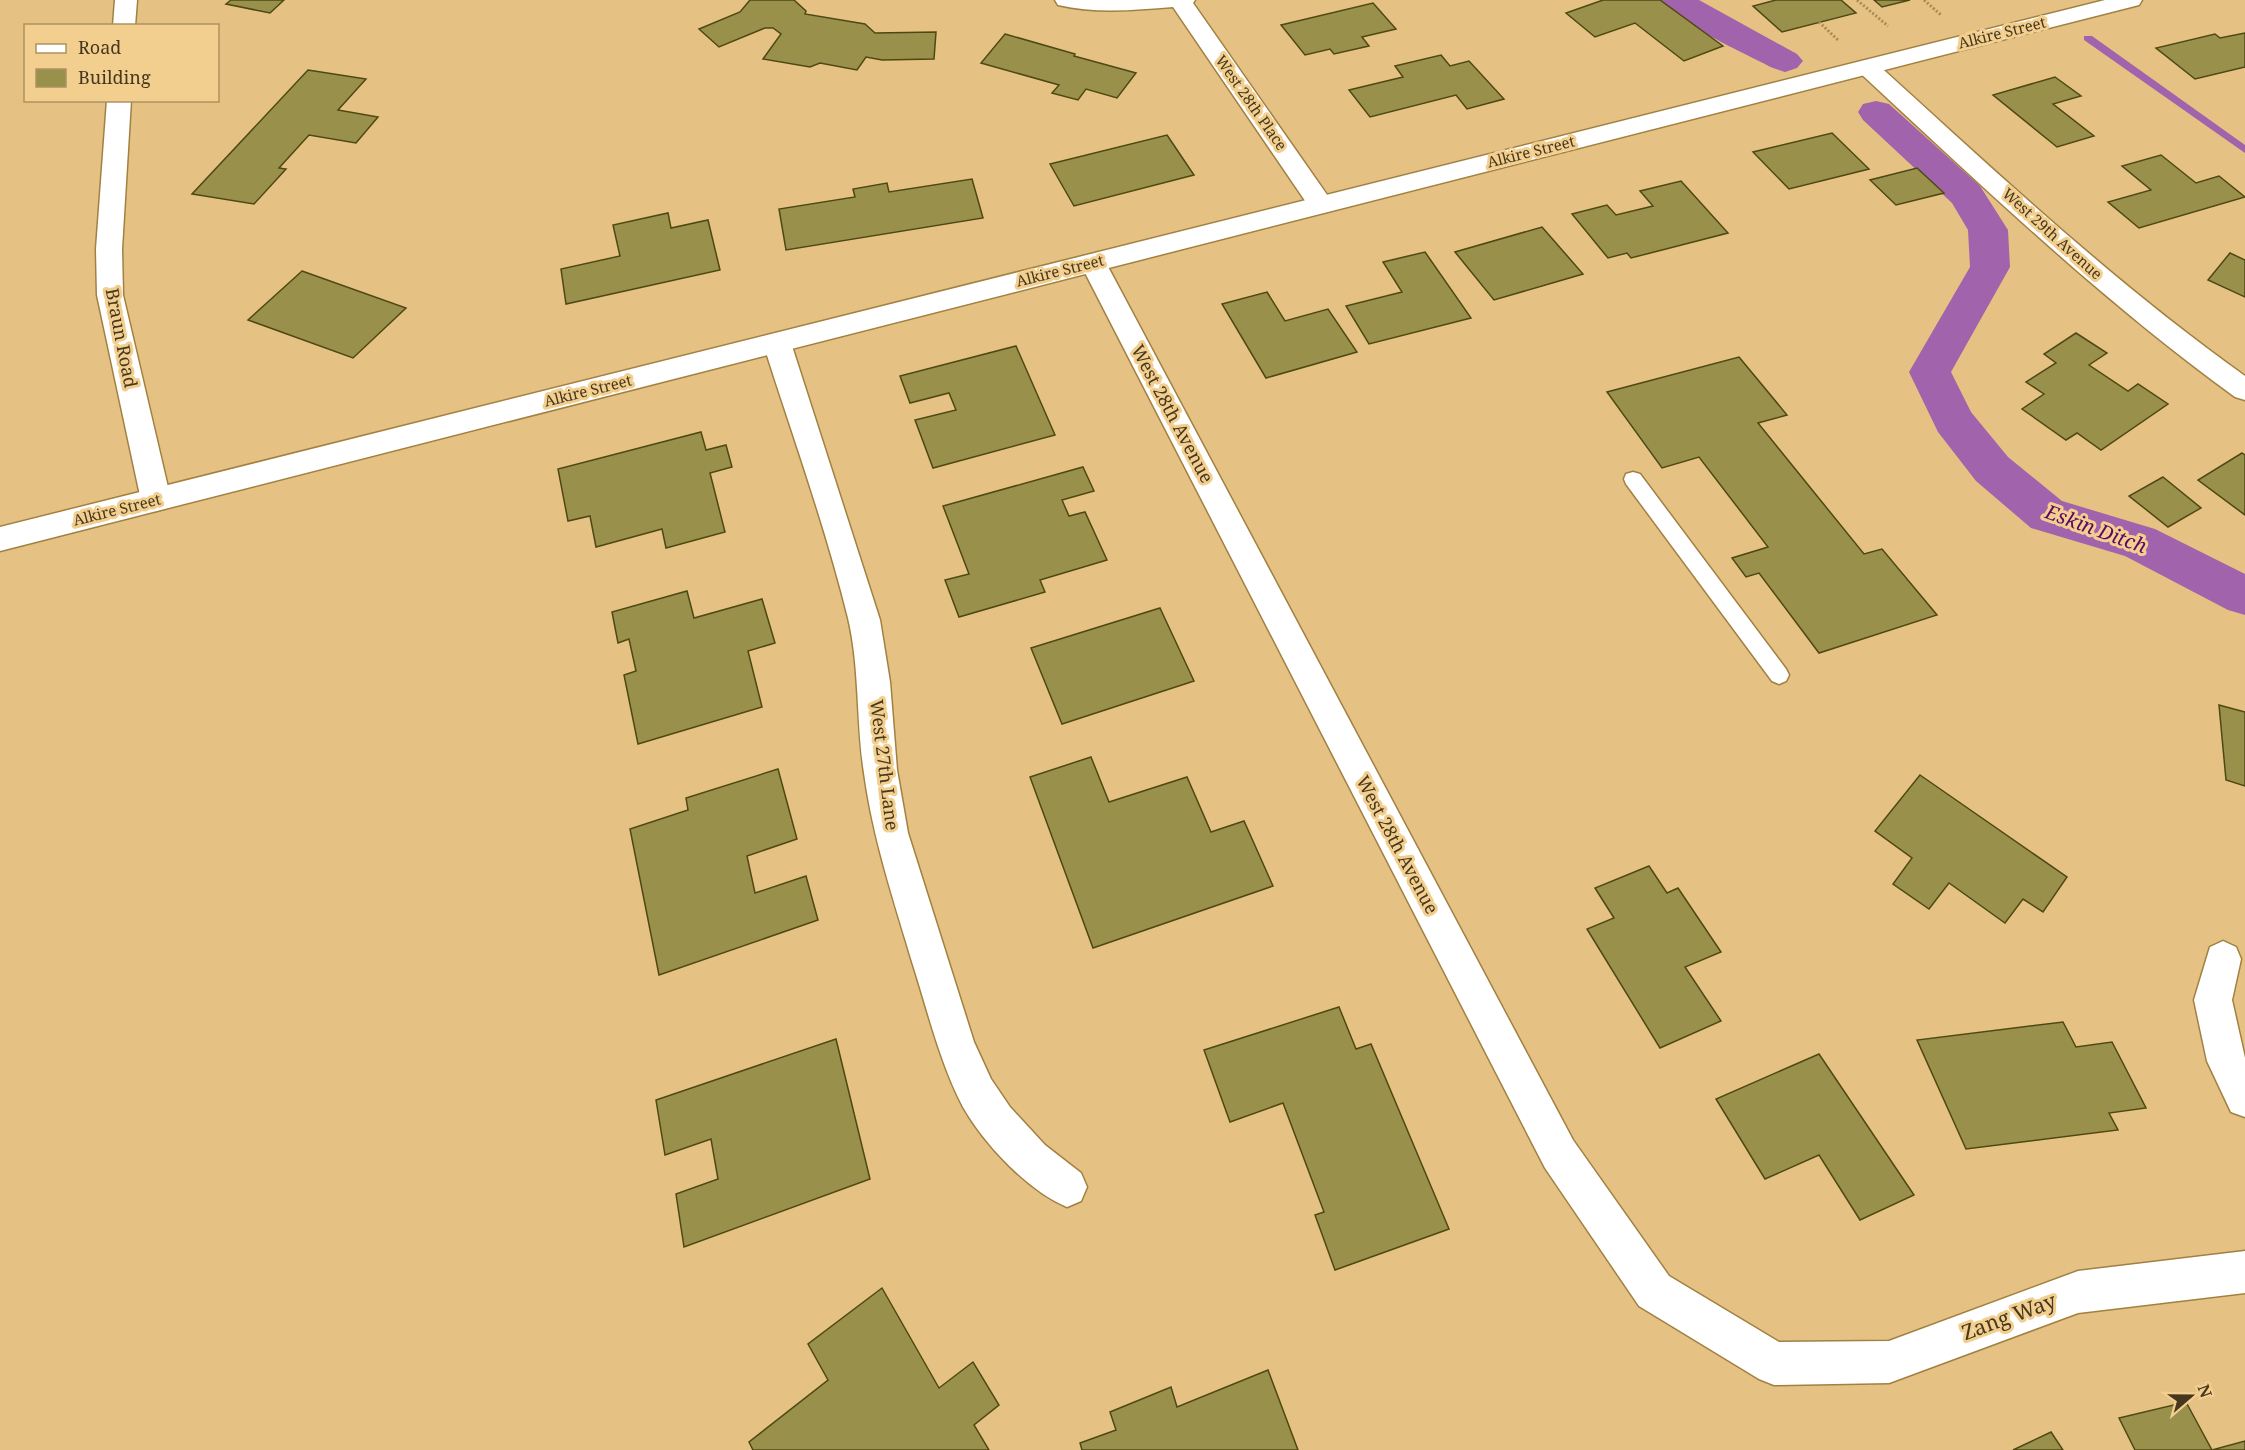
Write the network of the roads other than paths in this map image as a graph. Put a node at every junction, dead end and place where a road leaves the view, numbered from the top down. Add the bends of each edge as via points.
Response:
1 (126, 0) edge
2 (1066, 0) edge
3 (1182, 1) edge
4 (2122, 1) edge
5 (124, 24) edge
6 (1867, 67) junction
7 (119, 102) edge
8 (1321, 205) junction
9 (1093, 263) junction
10 (777, 343) junction
11 (2245, 390) edge
12 (1633, 479) dead end
13 (156, 500) junction
14 (0, 539) edge
15 (1779, 675) dead end
16 (2223, 959) dead end
17 (2245, 1098) edge
18 (1067, 1187) dead end
19 (2245, 1272) edge
20 (1774, 1364) joint

1 - 5 street
2 - 3 street via 1107,5
3 - 8 street, West 28th Place
4 - 6 street, Alkire Street
6 - 8 street, Alkire Street
6 - 11 street, West 29th Avenue via 2121,296
7 - 13 street, Braun Road via 109,249 110,295
8 - 9 street, Alkire Street
9 - 10 street, Alkire Street
9 - 20 street, West 28th Avenue via 1559,1154 1654,1291
10 - 13 street, Alkire Street
10 - 18 street, West 27th Lane via 864,620 891,833 956,1042 977,1094 996,1121 1031,1159
12 - 15 lane
13 - 14 street, Alkire Street
16 - 17 street via 2213,1000 2226,1061
19 - 20 street, Zang Way via 2078,1292 1889,1362

